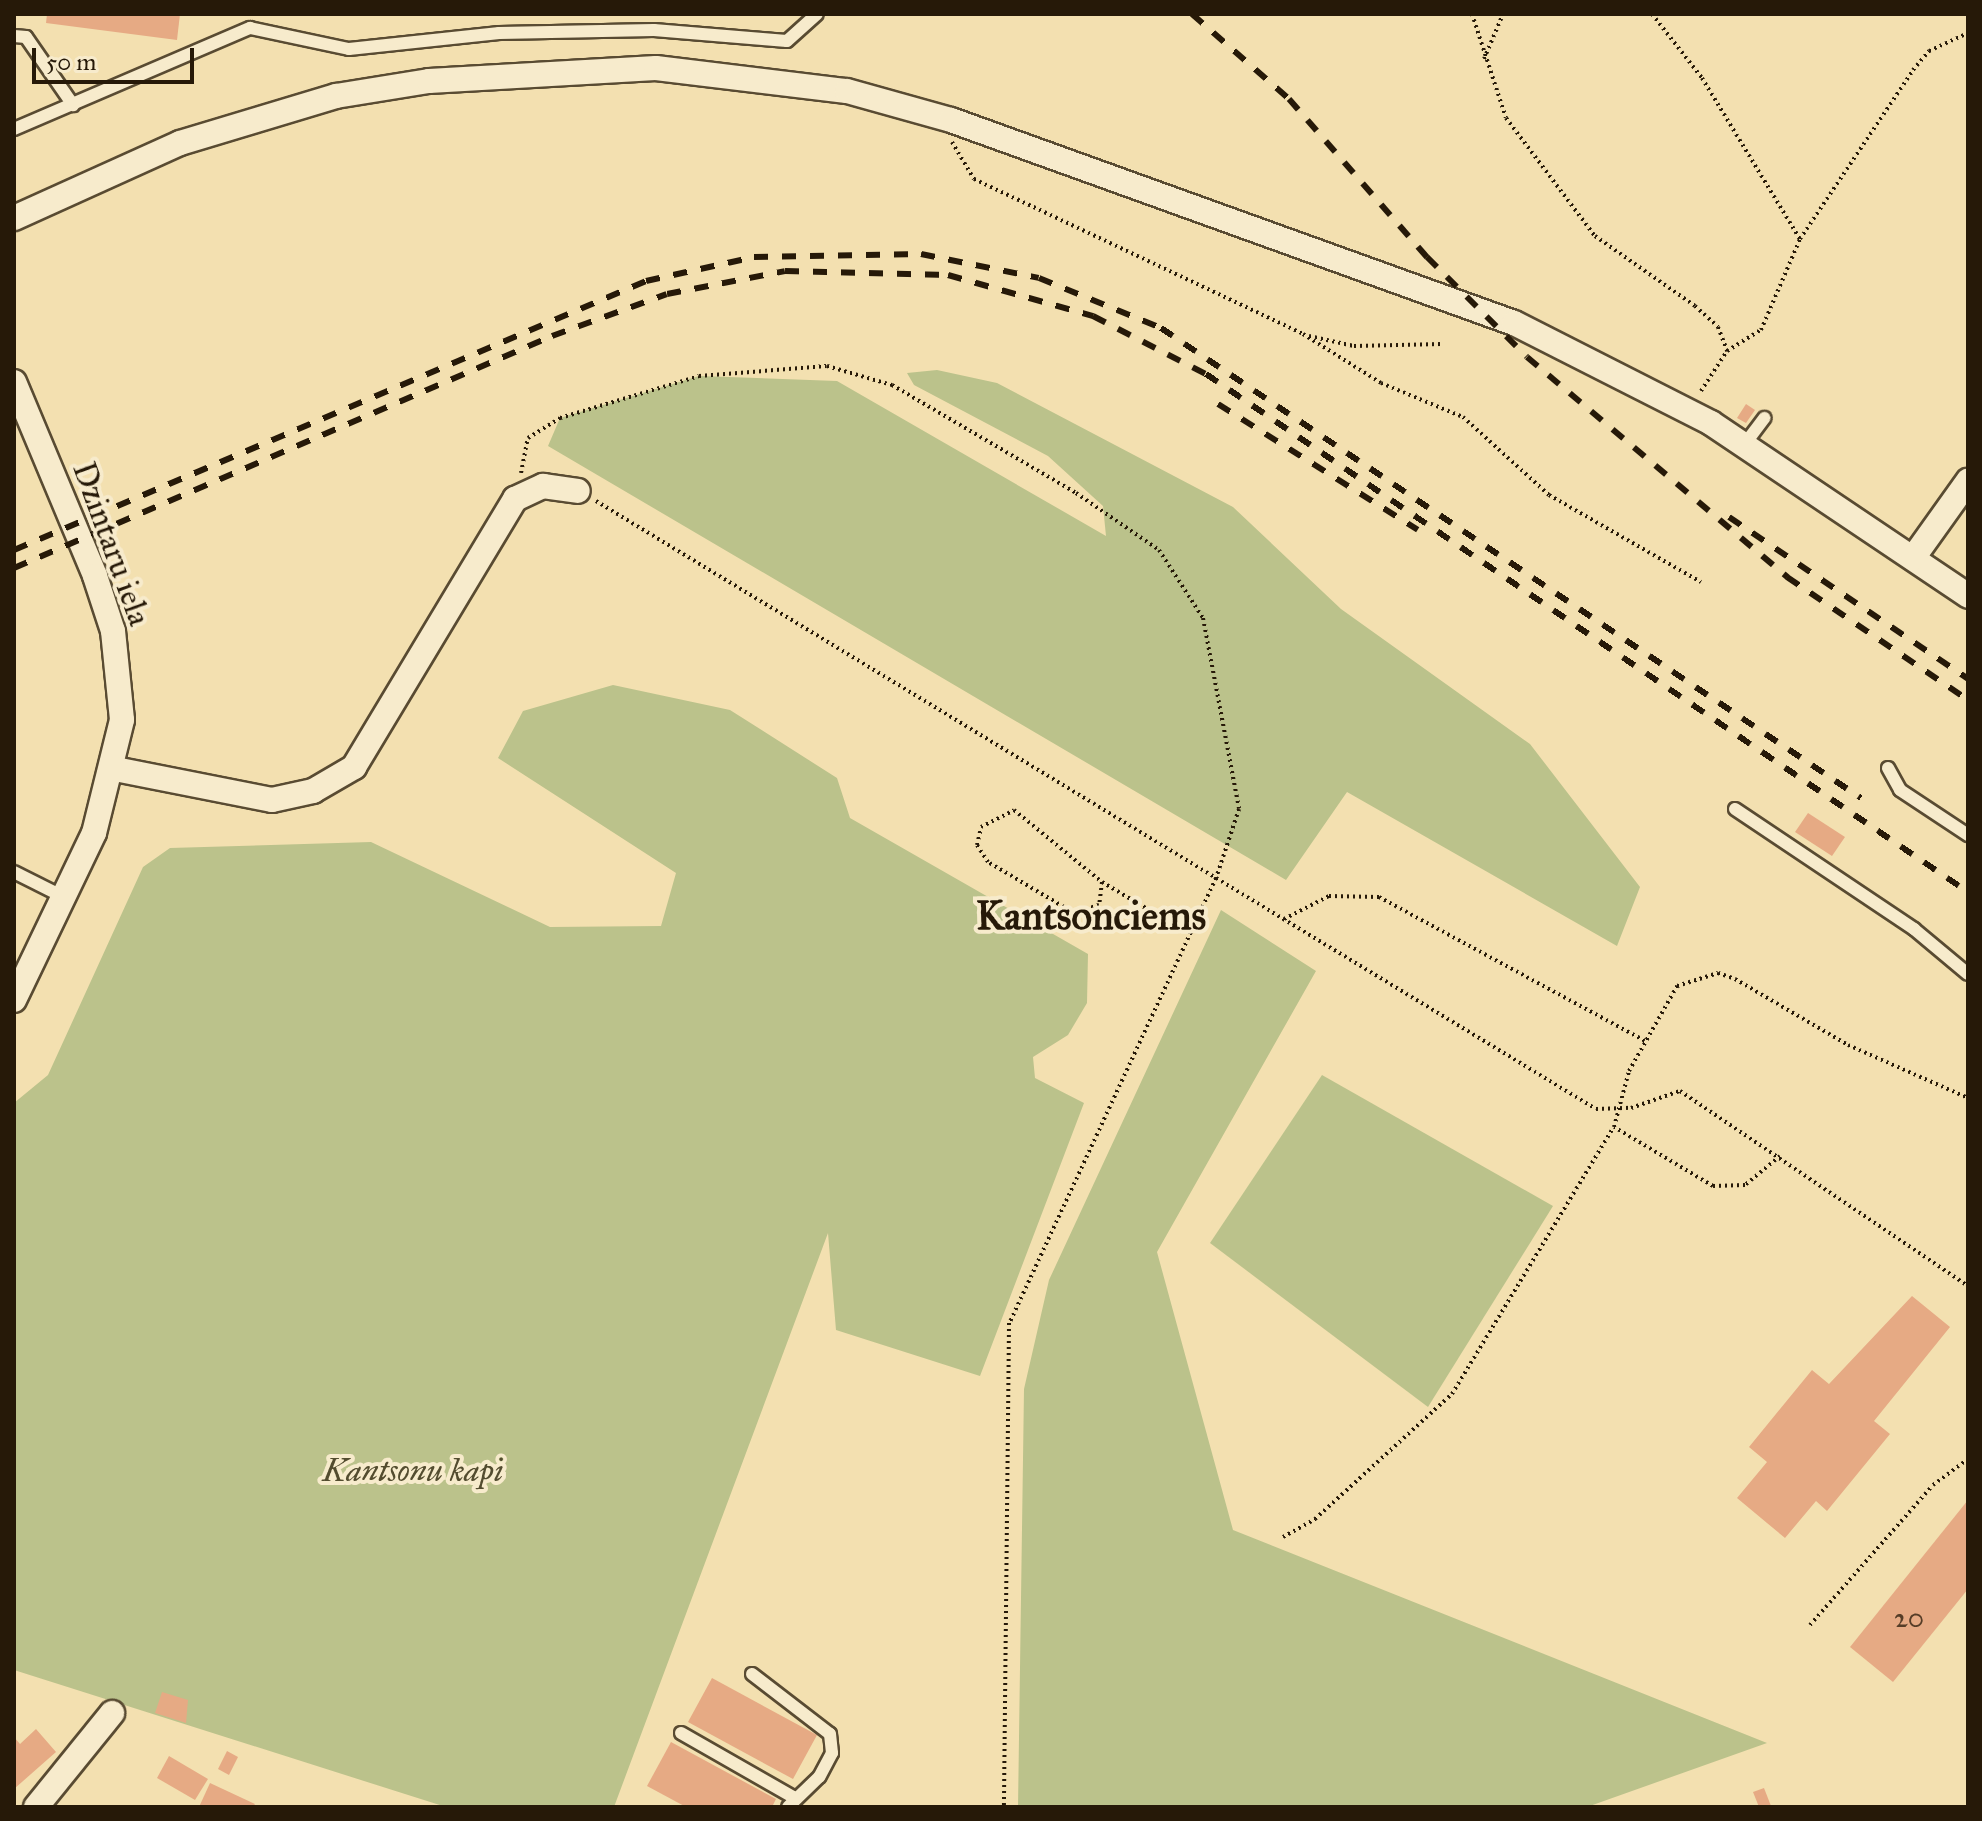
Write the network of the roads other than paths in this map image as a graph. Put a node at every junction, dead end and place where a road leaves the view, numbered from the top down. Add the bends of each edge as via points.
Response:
1 (251, 14) edge
2 (817, 14) edge
3 (250, 28) junction
4 (14, 36) edge
5 (73, 105) junction
6 (14, 129) edge
7 (14, 218) edge
8 (14, 382) edge
9 (1764, 418) dead end
10 (1744, 445) junction
11 (1968, 481) edge
12 (578, 491) road end
13 (1913, 558) junction
14 (1968, 596) edge
15 (1888, 768) dead end
16 (115, 769) junction
17 (1735, 809) dead end
18 (1968, 835) edge
19 (14, 872) edge
20 (64, 897) junction
21 (1968, 974) edge
22 (14, 1000) edge
23 (752, 1674) dead end
24 (112, 1713) dead end
25 (681, 1733) dead end
26 (790, 1802) edge
27 (36, 1807) edge

1 - 3 lane
2 - 3 lane via 787,41 639,31 499,33 349,49
3 - 5 lane
4 - 5 lane via 26,37
5 - 6 lane
7 - 10 street via 180,143 336,96 546,69 755,75 951,120 1381,271 1514,323
8 - 16 street, Dzintaru iela via 113,631 122,720
9 - 10 lane
10 - 13 street
11 - 13 street
12 - 16 street via 543,486 515,499 354,767 313,791 272,800
13 - 14 street
15 - 18 lane via 1900,790
16 - 20 street, Dzintaru iela
17 - 21 lane via 1914,929
19 - 20 lane
20 - 22 street, Dzintaru iela
23 - 26 lane via 830,1734 832,1753 819,1777
24 - 27 street
25 - 26 lane

